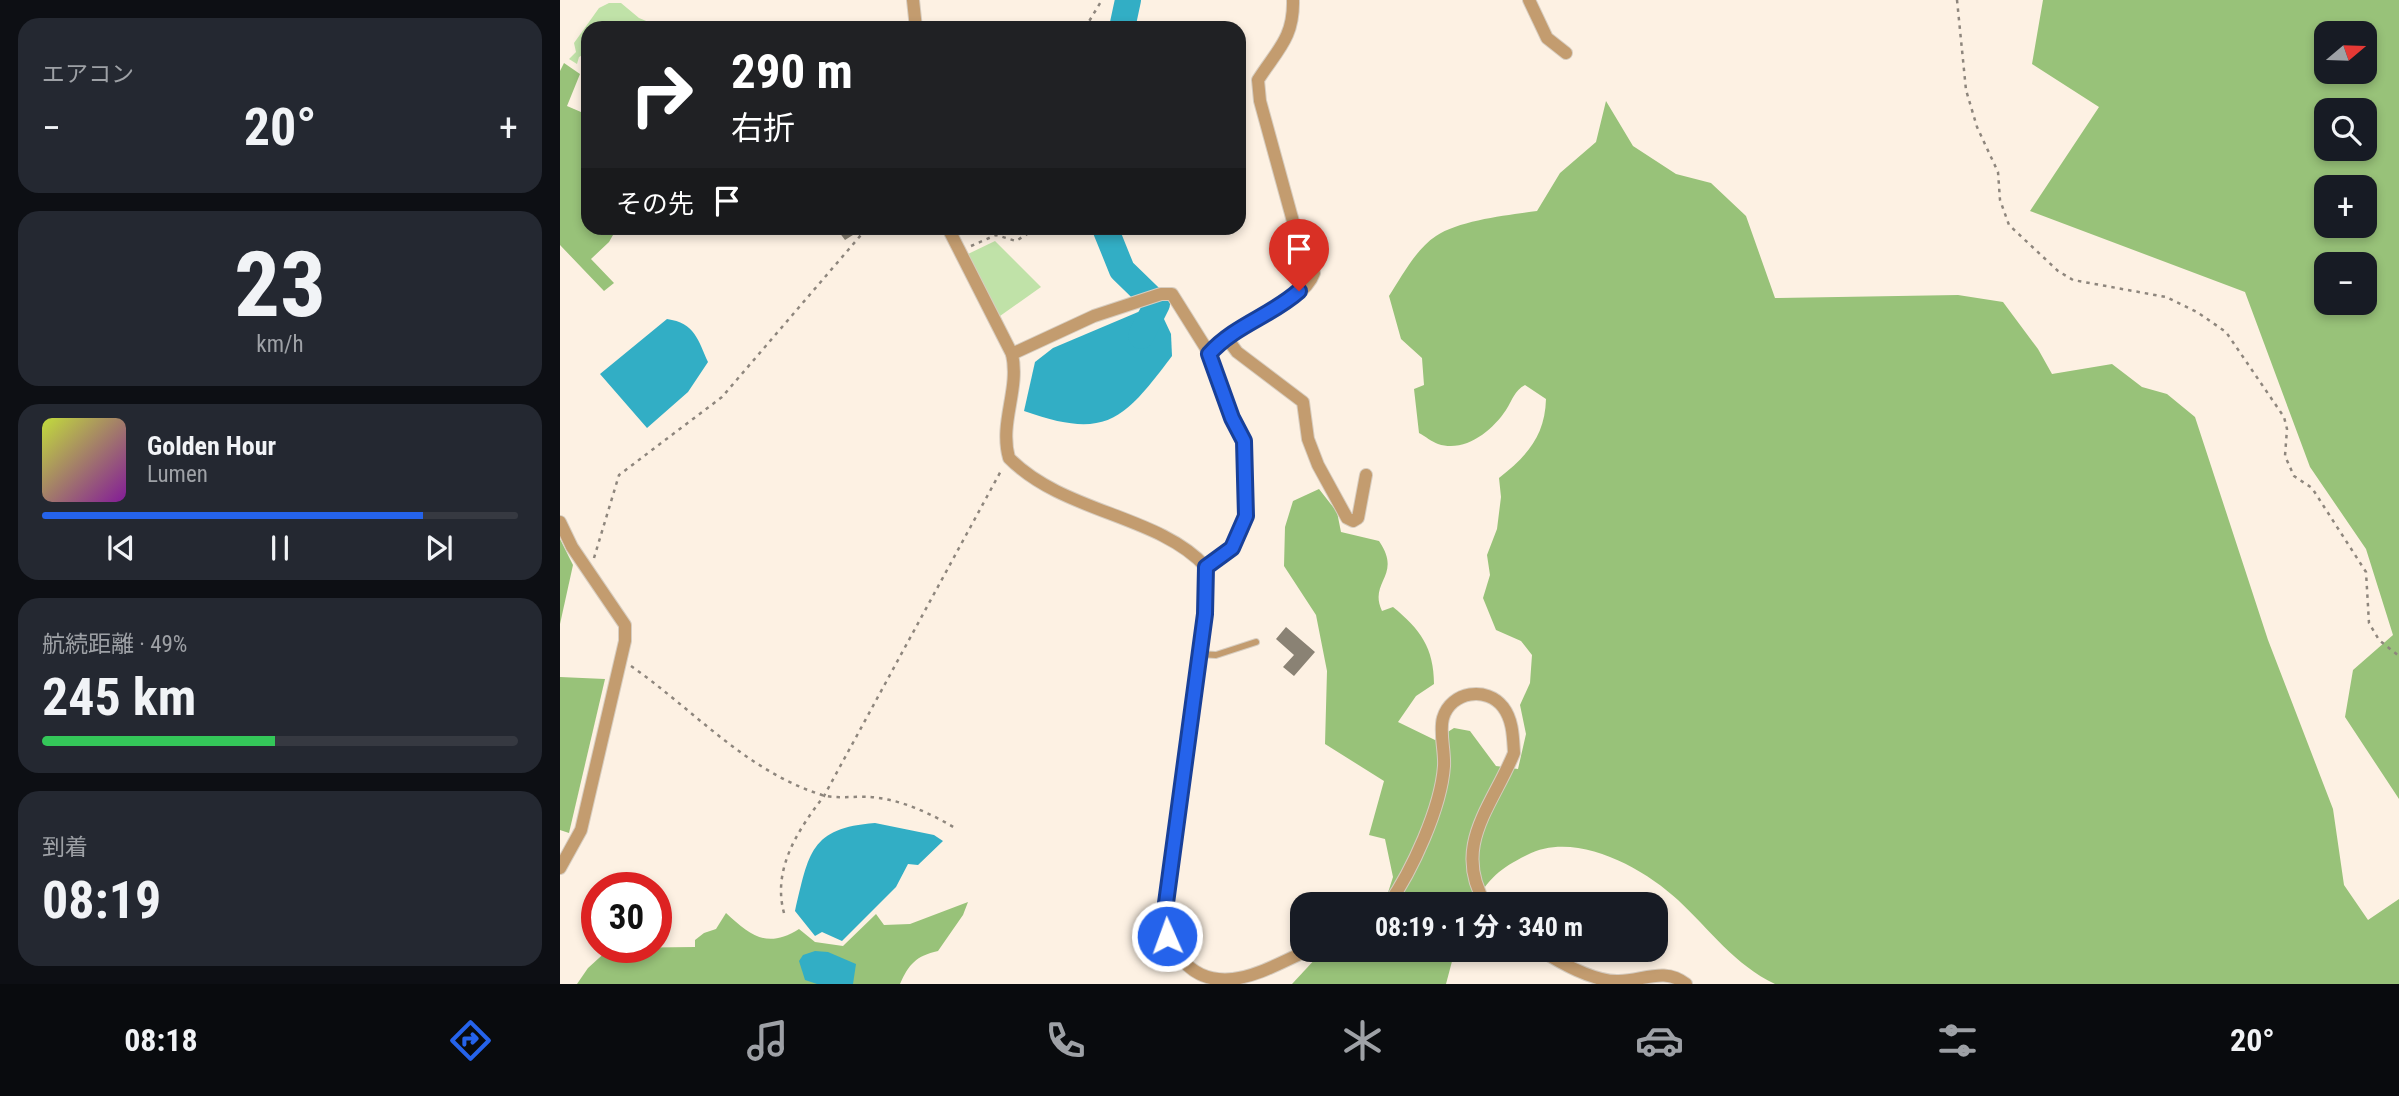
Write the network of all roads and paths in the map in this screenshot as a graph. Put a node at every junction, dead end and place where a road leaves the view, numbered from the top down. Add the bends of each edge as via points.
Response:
1 (913, 0) edge
2 (1102, 0) edge
3 (1293, 0) edge
4 (1529, 0) edge
5 (1957, 0) edge
6 (915, 21) edge
7 (1088, 21) edge
8 (1566, 53) dead end
9 (861, 235) edge
10 (952, 235) edge
11 (996, 235) edge
12 (996, 235) edge
13 (1026, 235) edge
14 (960, 251) junction
15 (1226, 337) junction
16 (1012, 354) junction
17 (1209, 354) junction
18 (1009, 458) junction
19 (1366, 475) dead end
20 (560, 522) edge
21 (1206, 567) junction
22 (587, 570) junction
23 (1256, 642) dead end
24 (1199, 654) junction
25 (2399, 656) edge
26 (620, 658) junction
27 (824, 796) junction
28 (955, 828) dead end
29 (560, 868) edge
30 (1397, 892) edge
31 (1480, 892) edge
32 (784, 913) dead end
33 (1290, 958) edge
34 (1567, 962) edge
35 (1686, 984) edge

1 - 6 street
2 - 7 path
3 - 15 street via 1293,18 1284,45 1258,79 1259,101 1294,225 1314,274 1285,303
4 - 8 street via 1547,38
5 - 25 path via 1966,90 1998,172 2000,200 2009,225 2073,280 2166,297 2226,332 2284,417 2285,456 2294,476 2312,488 2366,572 2369,623 2379,640
9 - 22 path via 722,397 618,475 596,556
10 - 14 street
11 - 13 path via 1016,241
12 - 14 path
14 - 16 street
15 - 17 street
15 - 19 street via 1237,352 1303,402 1308,439 1318,465 1353,521 1358,518
16 - 17 street via 1094,316 1161,294 1172,294
16 - 18 street via 1016,374 1005,426
17 - 21 street via 1244,441 1246,507 1242,530 1232,548
18 - 21 street via 1043,486 1186,549
18 - 27 path
20 - 22 street
21 - 24 street
22 - 26 street via 625,625
23 - 24 lane via 1216,655
24 - 33 street via 1166,903 1167,936 1178,958 1201,975 1216,979 1250,976
26 - 27 path via 762,767
26 - 29 street via 581,830
27 - 28 path via 891,801 933,814
27 - 32 path via 806,818 786,860 780,883
30 - 31 street via 1437,797 1444,767 1443,718 1453,702 1468,694 1495,698 1505,709 1514,753 1473,842 1471,859
34 - 35 street via 1617,982 1669,975

